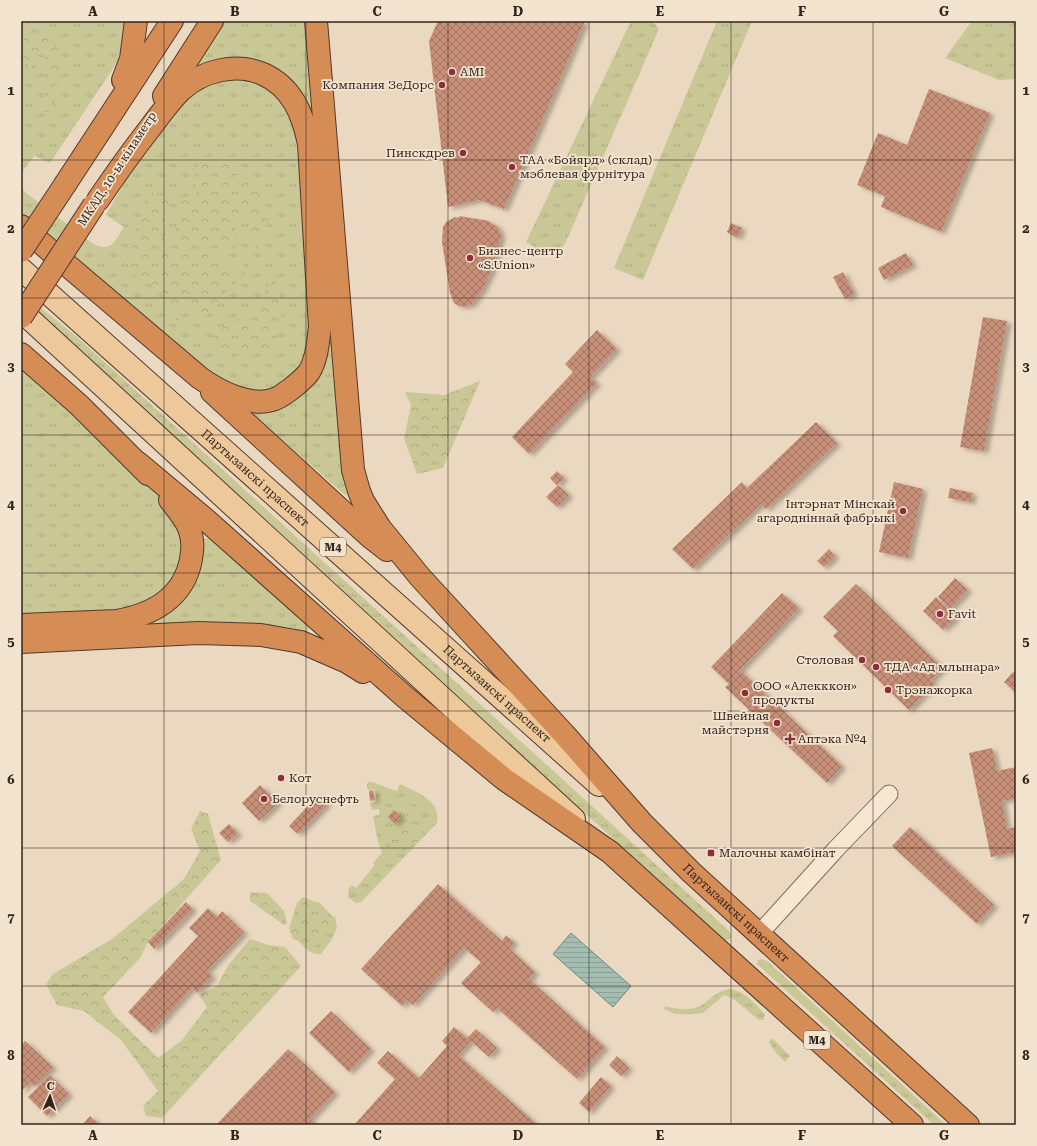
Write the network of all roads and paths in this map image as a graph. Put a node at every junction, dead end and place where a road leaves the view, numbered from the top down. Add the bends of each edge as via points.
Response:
1 (136, 21) edge
2 (172, 21) edge
3 (212, 21) edge
4 (316, 21) edge
5 (112, 112) junction
6 (96, 202) junction
7 (21, 226) edge
8 (21, 251) edge
9 (21, 269) edge
10 (21, 311) edge
11 (21, 317) edge
12 (147, 333) junction
13 (21, 354) edge
14 (138, 463) junction
15 (420, 577) junction
16 (21, 625) edge
17 (21, 642) edge
18 (406, 697) junction
19 (889, 794) dead end
20 (642, 823) junction
21 (610, 852) junction
22 (759, 934) junction
23 (912, 1125) edge
24 (968, 1125) edge

1 - 5 highway via 131,59
2 - 5 highway
3 - 6 highway, МКАД, 10-ы кіламетр
4 - 15 highway via 353,470 359,492 368,510
5 - 8 highway, bridge
6 - 11 highway, МКАД, 10-ы кіламетр, bridge
6 - 12 highway via 170,102 182,89 206,74 232,68 257,71 284,87 300,110 309,144 320,309 318,342 309,372 276,398 263,402 251,401 211,386
7 - 12 highway
9 - 20 main road, Партызанскі праспект / М4
10 - 21 main road, М4
12 - 15 highway via 368,535
13 - 14 highway via 79,405
14 - 16 highway via 163,490 189,528 192,554 187,575 181,584 160,605 129,618
14 - 18 highway
15 - 20 highway
17 - 18 highway via 198,632 281,638 301,642 341,659
18 - 21 highway via 504,779
19 - 22 street
20 - 22 highway, Партызанскі праспект / М4
21 - 23 highway, М4
22 - 24 highway, Партызанскі праспект / М4

